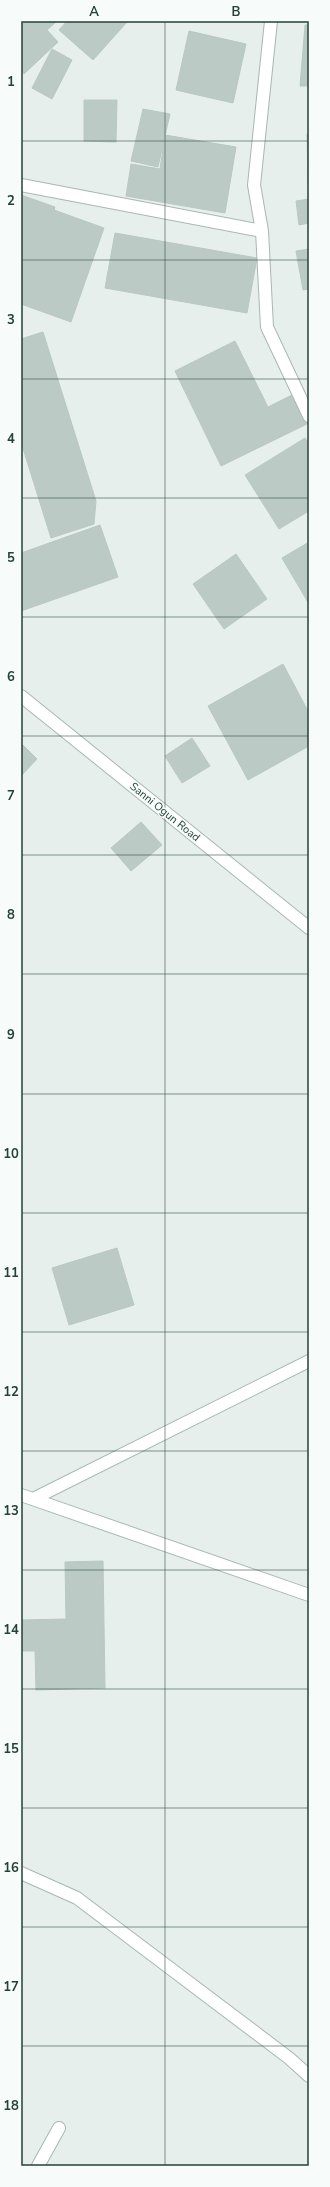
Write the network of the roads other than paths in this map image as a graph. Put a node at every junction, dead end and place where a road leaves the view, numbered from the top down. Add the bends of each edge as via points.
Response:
1 (271, 21) edge
2 (21, 185) edge
3 (262, 231) junction
4 (309, 416) edge
5 (21, 696) edge
6 (309, 928) edge
7 (309, 1361) edge
8 (21, 1494) edge
9 (33, 1500) junction
10 (309, 1595) edge
11 (21, 1873) edge
12 (309, 2076) edge
13 (59, 2128) dead end
14 (38, 2166) edge

1 - 3 street via 254,185
2 - 3 street
3 - 4 street via 267,327
5 - 6 street, Sanni Ogun Road
7 - 9 street
8 - 9 street
9 - 10 street
11 - 12 street via 77,1898
13 - 14 street

